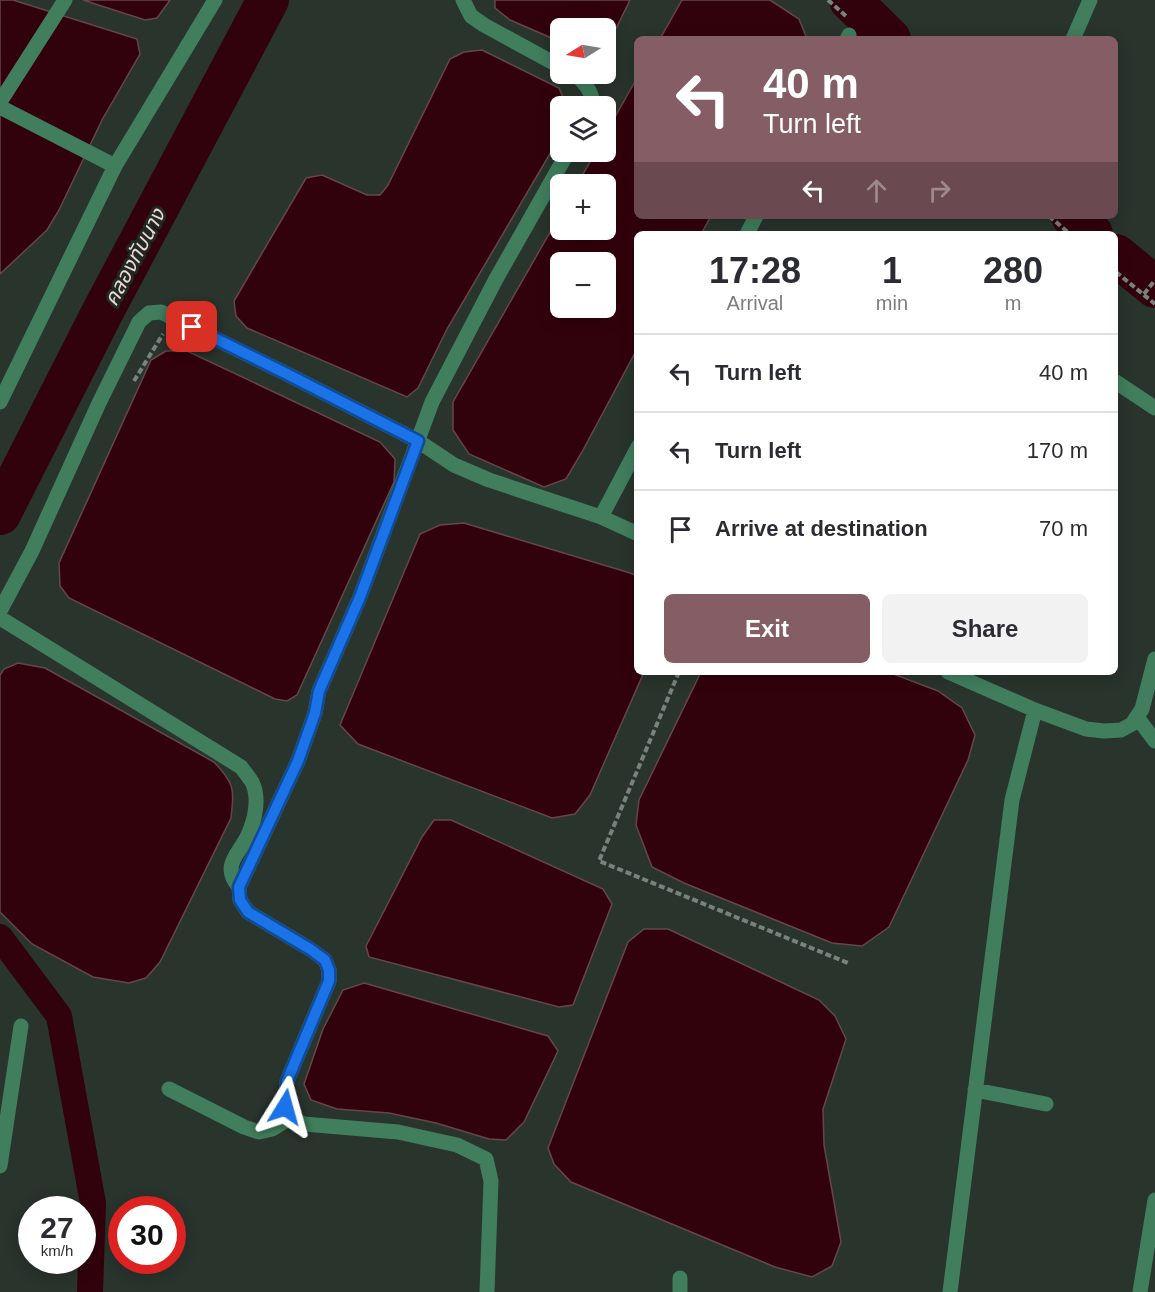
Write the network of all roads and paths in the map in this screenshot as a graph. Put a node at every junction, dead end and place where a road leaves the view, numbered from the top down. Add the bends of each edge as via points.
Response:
1 (64, 0) edge
2 (215, 0) edge
3 (463, 0) edge
4 (1090, 0) edge
5 (1074, 36) edge
6 (550, 61) edge
7 (0, 105) edge
8 (562, 162) edge
9 (115, 166) junction
10 (1052, 219) edge
11 (1066, 231) edge
12 (1118, 274) edge
13 (1155, 280) edge
14 (1144, 294) junction
15 (1155, 304) edge
16 (173, 318) junction
17 (1118, 383) edge
18 (132, 384) dead end
19 (0, 402) edge
20 (1155, 408) edge
21 (418, 441) junction
22 (634, 460) edge
23 (601, 518) junction
24 (634, 532) edge
25 (0, 611) edge
26 (0, 618) edge
27 (1155, 659) edge
28 (679, 675) edge
29 (955, 675) edge
30 (1035, 710) junction
31 (1137, 717) junction
32 (1155, 741) edge
33 (239, 887) junction
34 (848, 963) dead end
35 (21, 1026) dead end
36 (170, 1089) dead end
37 (975, 1090) junction
38 (1046, 1104) dead end
39 (291, 1118) junction
40 (0, 1166) edge
41 (1155, 1200) edge
42 (487, 1292) edge
43 (950, 1292) edge
44 (1140, 1292) edge

1 - 7 street
2 - 9 street
3 - 6 street via 471,16
4 - 5 street
7 - 9 street
8 - 21 street via 432,402
9 - 19 street
10 - 11 path
12 - 14 path
13 - 14 path
14 - 15 path
16 - 18 path
16 - 21 street
16 - 25 street via 161,312 149,313 139,322
17 - 20 street
21 - 23 street via 454,465 489,480
21 - 33 street via 360,597 319,691 298,761
22 - 23 street
23 - 24 street
26 - 33 street via 241,767 252,782 257,799 248,836 234,856 231,869
27 - 31 street
28 - 34 path via 599,861
29 - 30 street
30 - 31 street via 1086,729 1104,731 1121,730
30 - 37 street via 1012,800
31 - 32 street
33 - 39 street via 240,900 248,912 310,949 325,960 329,970 329,981 287,1081 285,1107
35 - 40 street
36 - 39 street via 259,1132
37 - 38 street
37 - 43 street
39 - 42 street via 304,1124 398,1132 457,1145 486,1159 491,1180
41 - 44 street

